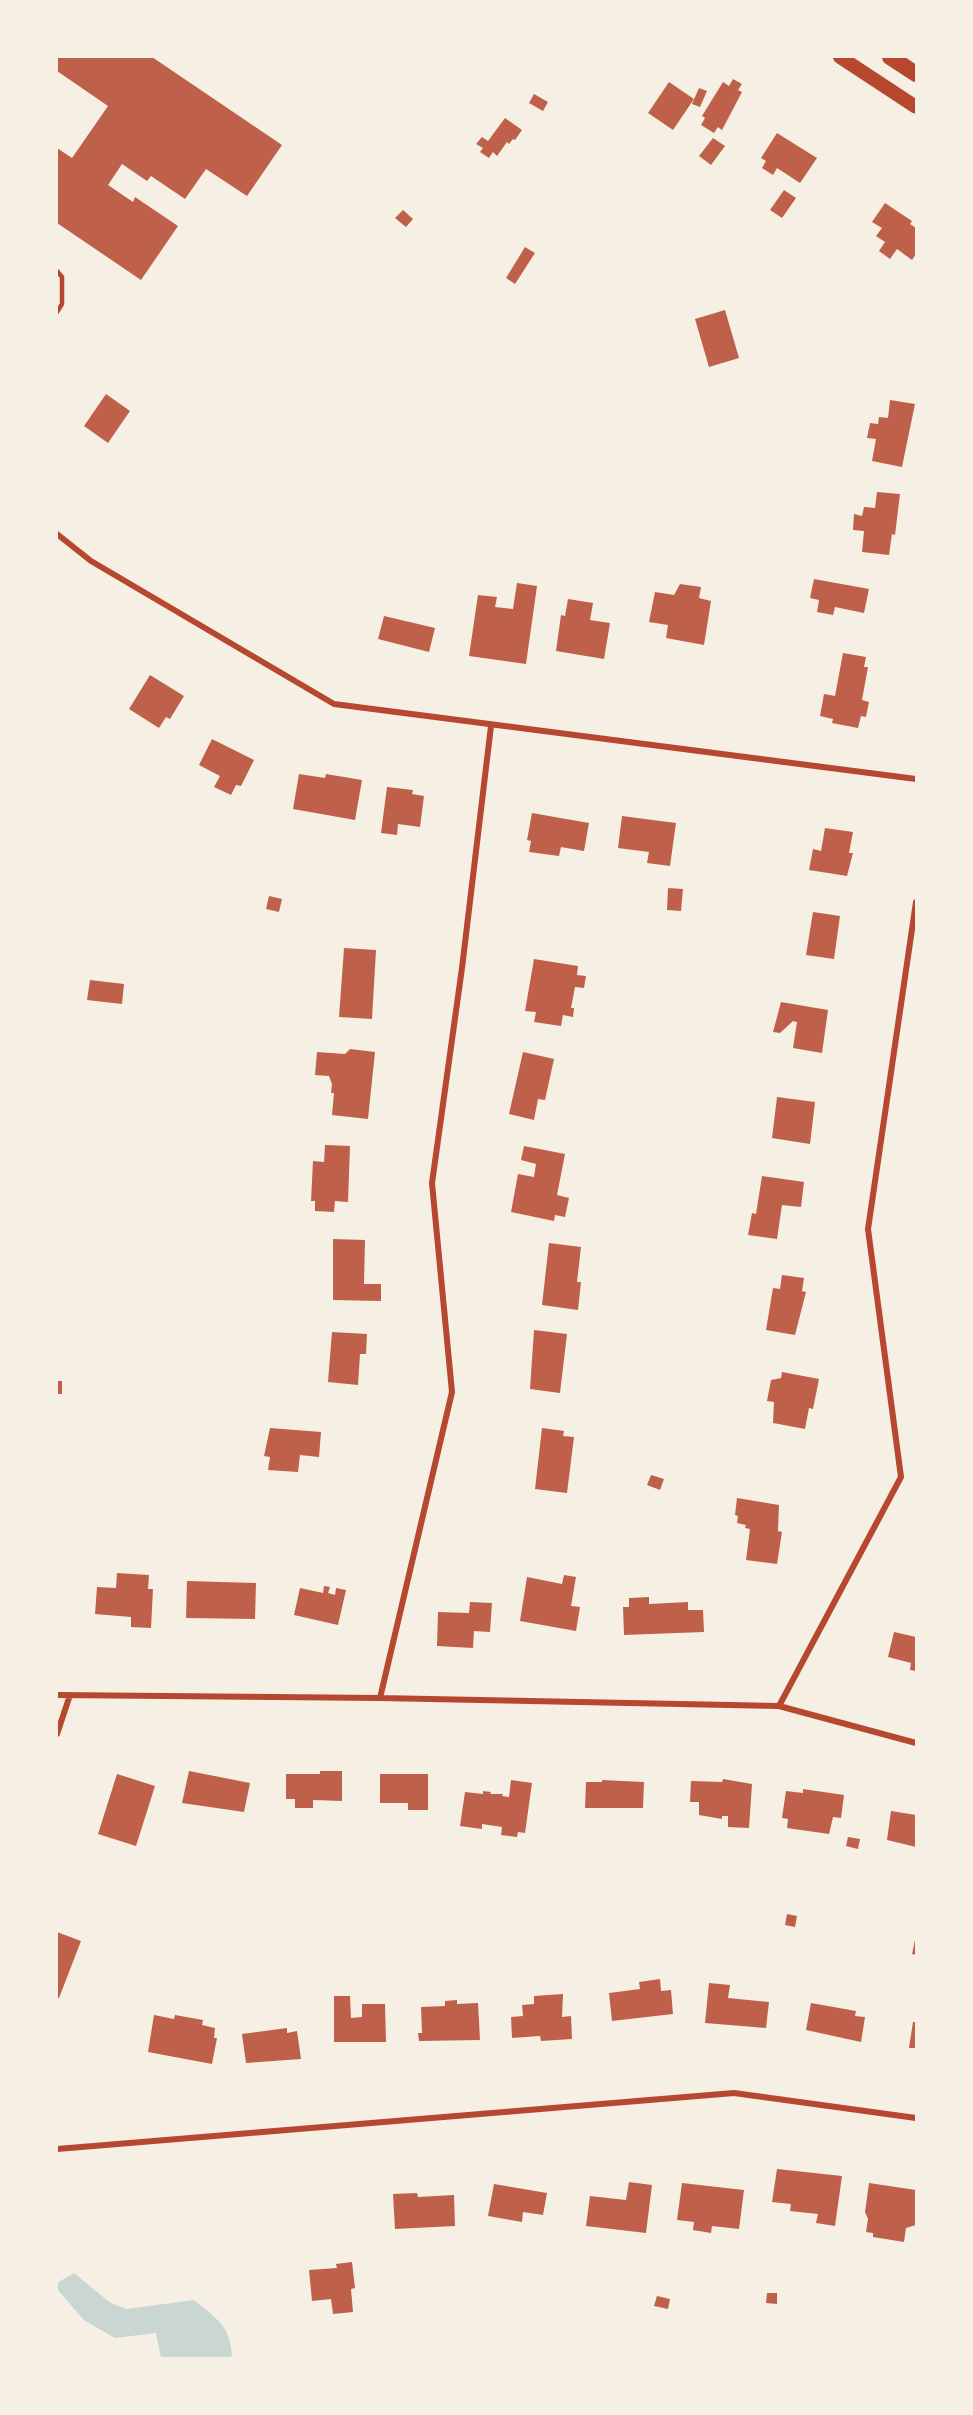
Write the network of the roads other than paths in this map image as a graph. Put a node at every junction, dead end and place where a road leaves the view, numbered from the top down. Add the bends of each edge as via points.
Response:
1 (840, 57) edge
2 (890, 57) edge
3 (916, 74) edge
4 (916, 107) edge
5 (57, 271) edge
6 (57, 312) edge
7 (57, 534) edge
8 (491, 726) junction
9 (916, 779) edge
10 (916, 902) edge
11 (57, 1695) edge
12 (70, 1695) junction
13 (380, 1698) junction
14 (779, 1706) junction
15 (57, 1734) edge
16 (916, 1743) edge
17 (916, 2118) edge
18 (57, 2149) edge

1 - 4 main road
2 - 3 highway
5 - 6 lane via 62,277 62,304
7 - 8 street via 91,561 334,704
8 - 9 street
8 - 13 street via 432,1183 452,1392
10 - 14 street via 868,1229 901,1477
11 - 12 street
12 - 13 street
12 - 15 street
13 - 14 street
14 - 16 street
17 - 18 street via 734,2093

